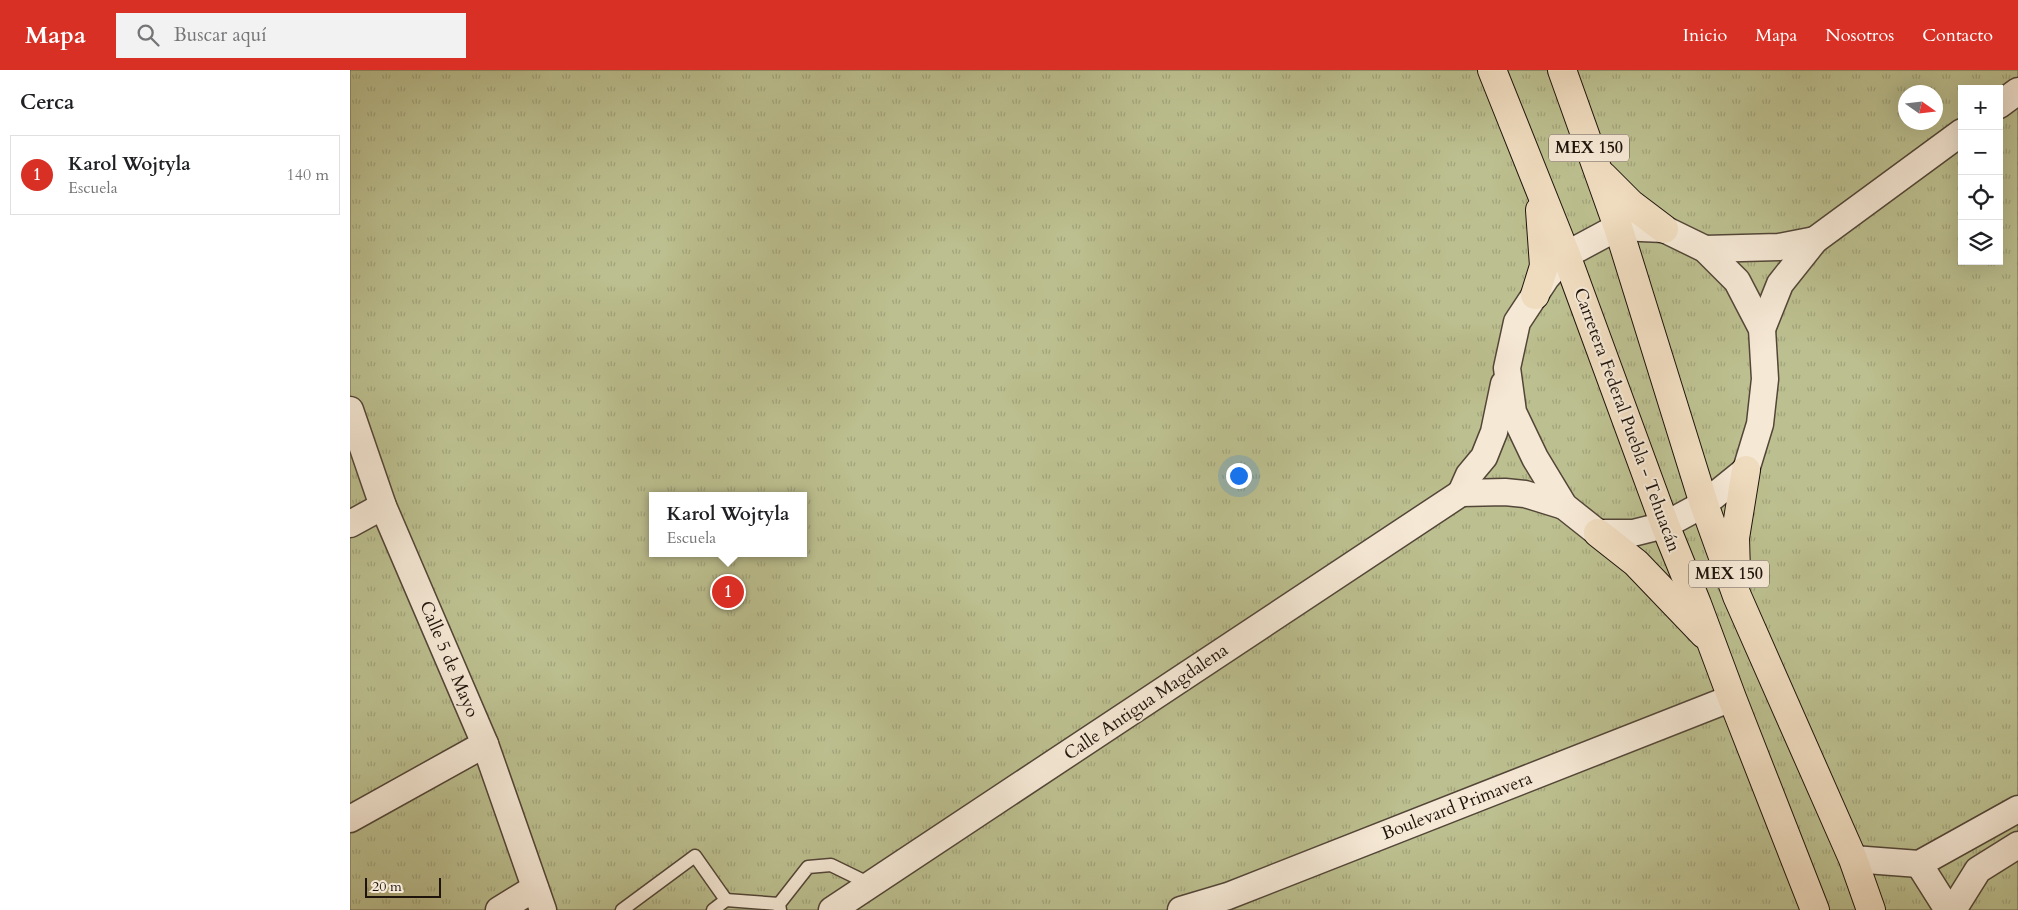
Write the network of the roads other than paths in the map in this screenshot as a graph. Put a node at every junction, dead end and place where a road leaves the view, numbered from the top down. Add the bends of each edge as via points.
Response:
1 (1492, 70) edge
2 (1562, 70) edge
3 (2018, 91) edge
4 (2003, 102) edge
5 (1958, 135) edge
6 (1590, 150) junction
7 (1540, 194) junction
8 (1618, 227) junction
9 (1664, 229) junction
10 (1815, 240) junction
11 (1706, 249) junction
12 (1566, 255) junction
13 (1535, 295) junction
14 (1762, 329) junction
15 (1507, 368) junction
16 (350, 410) edge
17 (350, 458) edge
18 (1746, 470) junction
19 (372, 475) junction
20 (1461, 493) junction
21 (1704, 504) junction
22 (383, 506) junction
23 (1564, 506) junction
24 (350, 524) edge
25 (1665, 525) junction
26 (1598, 533) junction
27 (1737, 596) junction
28 (1711, 641) junction
29 (1732, 698) junction
30 (485, 744) junction
31 (2018, 809) edge
32 (350, 819) edge
33 (2018, 845) edge
34 (1852, 859) junction
35 (1919, 864) junction
36 (870, 884) junction
37 (539, 899) edge
38 (726, 900) junction
39 (1231, 903) edge
40 (780, 907) edge
41 (499, 910) edge
42 (622, 910) edge
43 (712, 910) edge
44 (832, 910) edge
45 (1181, 910) edge
46 (1815, 910) edge
47 (1871, 910) edge
48 (1948, 910) edge
49 (1953, 910) edge

1 - 7 main road, Carretera Federal Puebla - Tehuacán / MEX 150
2 - 6 main road, MEX 150
3 - 4 street
5 - 10 street
6 - 8 main road, MEX 150
6 - 9 main road via 1605,180
7 - 12 main road, Carretera Federal Puebla - Tehuacán / MEX 150
7 - 13 main road via 1544,266
8 - 9 street
8 - 12 street
8 - 21 main road, MEX 150
9 - 11 street
10 - 11 street via 1779,246
10 - 14 street via 1780,284
11 - 14 street via 1738,281
12 - 13 street
12 - 25 main road, Carretera Federal Puebla - Tehuacán / MEX 150
13 - 15 street via 1517,322
14 - 18 street via 1765,379 1760,424
15 - 20 street via 1494,432 1484,457 1469,475
15 - 23 street via 1513,412 1535,458
16 - 19 street, Calle 5 de Mayo
17 - 19 street
18 - 21 street
18 - 27 main road via 1735,538
19 - 22 street, Calle 5 de Mayo
20 - 23 street via 1525,494
20 - 36 street, Calle Antigua Magdalena
21 - 25 street
21 - 27 main road, MEX 150
22 - 24 street
22 - 30 street, Calle 5 de Mayo
23 - 26 street
25 - 26 street via 1633,533
25 - 28 main road, Carretera Federal Puebla - Tehuacán / MEX 150
26 - 28 main road via 1636,562
27 - 34 main road, MEX 150
28 - 29 main road, Carretera Federal Puebla - Tehuacán / MEX 150
29 - 39 street, Boulevard Primavera
29 - 46 main road, Carretera Federal Puebla - Tehuacán / MEX 150
30 - 32 street
30 - 37 street, Calle 5 de Mayo
31 - 35 street
33 - 49 street via 1978,870
34 - 35 street
34 - 47 main road, MEX 150
35 - 48 street
36 - 40 lane via 831,865 808,866
36 - 44 street, Calle Antigua Magdalena
37 - 41 street
38 - 40 lane
38 - 42 lane via 694,856
38 - 43 lane
39 - 45 street, Boulevard Primavera

